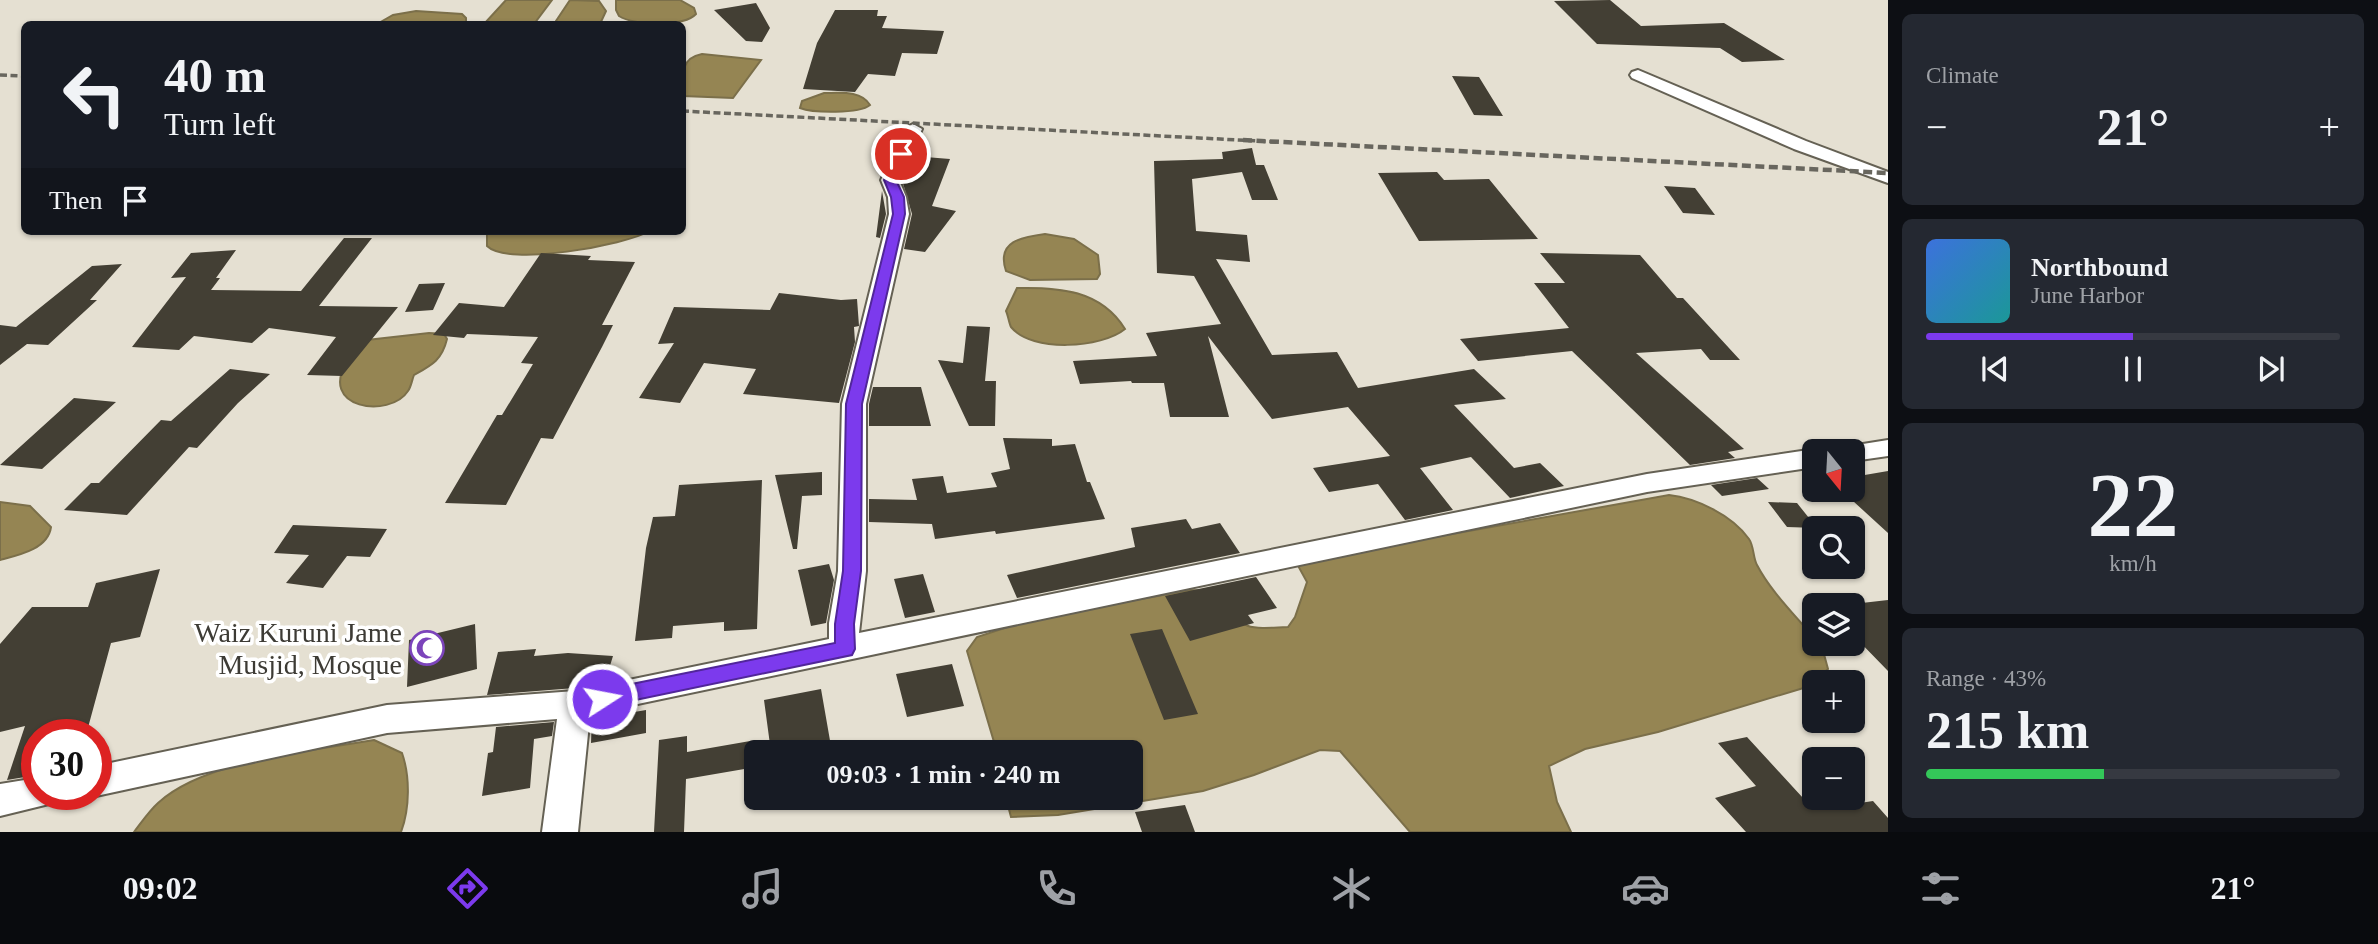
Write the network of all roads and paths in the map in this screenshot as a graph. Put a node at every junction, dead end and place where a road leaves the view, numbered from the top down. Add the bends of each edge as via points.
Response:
1 (1638, 75) dead end
2 (912, 129) dead end
3 (1888, 178) edge
4 (1888, 448) edge
5 (1866, 451) edge
6 (1802, 460) edge
7 (845, 649) junction
8 (575, 704) junction
9 (112, 777) edge
10 (21, 796) edge
11 (0, 800) edge
12 (560, 832) edge

1 - 3 street
2 - 7 street via 890,180 899,214 854,404 852,571
4 - 5 street
6 - 7 street via 1647,483
7 - 8 street
8 - 9 street via 387,719
8 - 12 street
10 - 11 street

